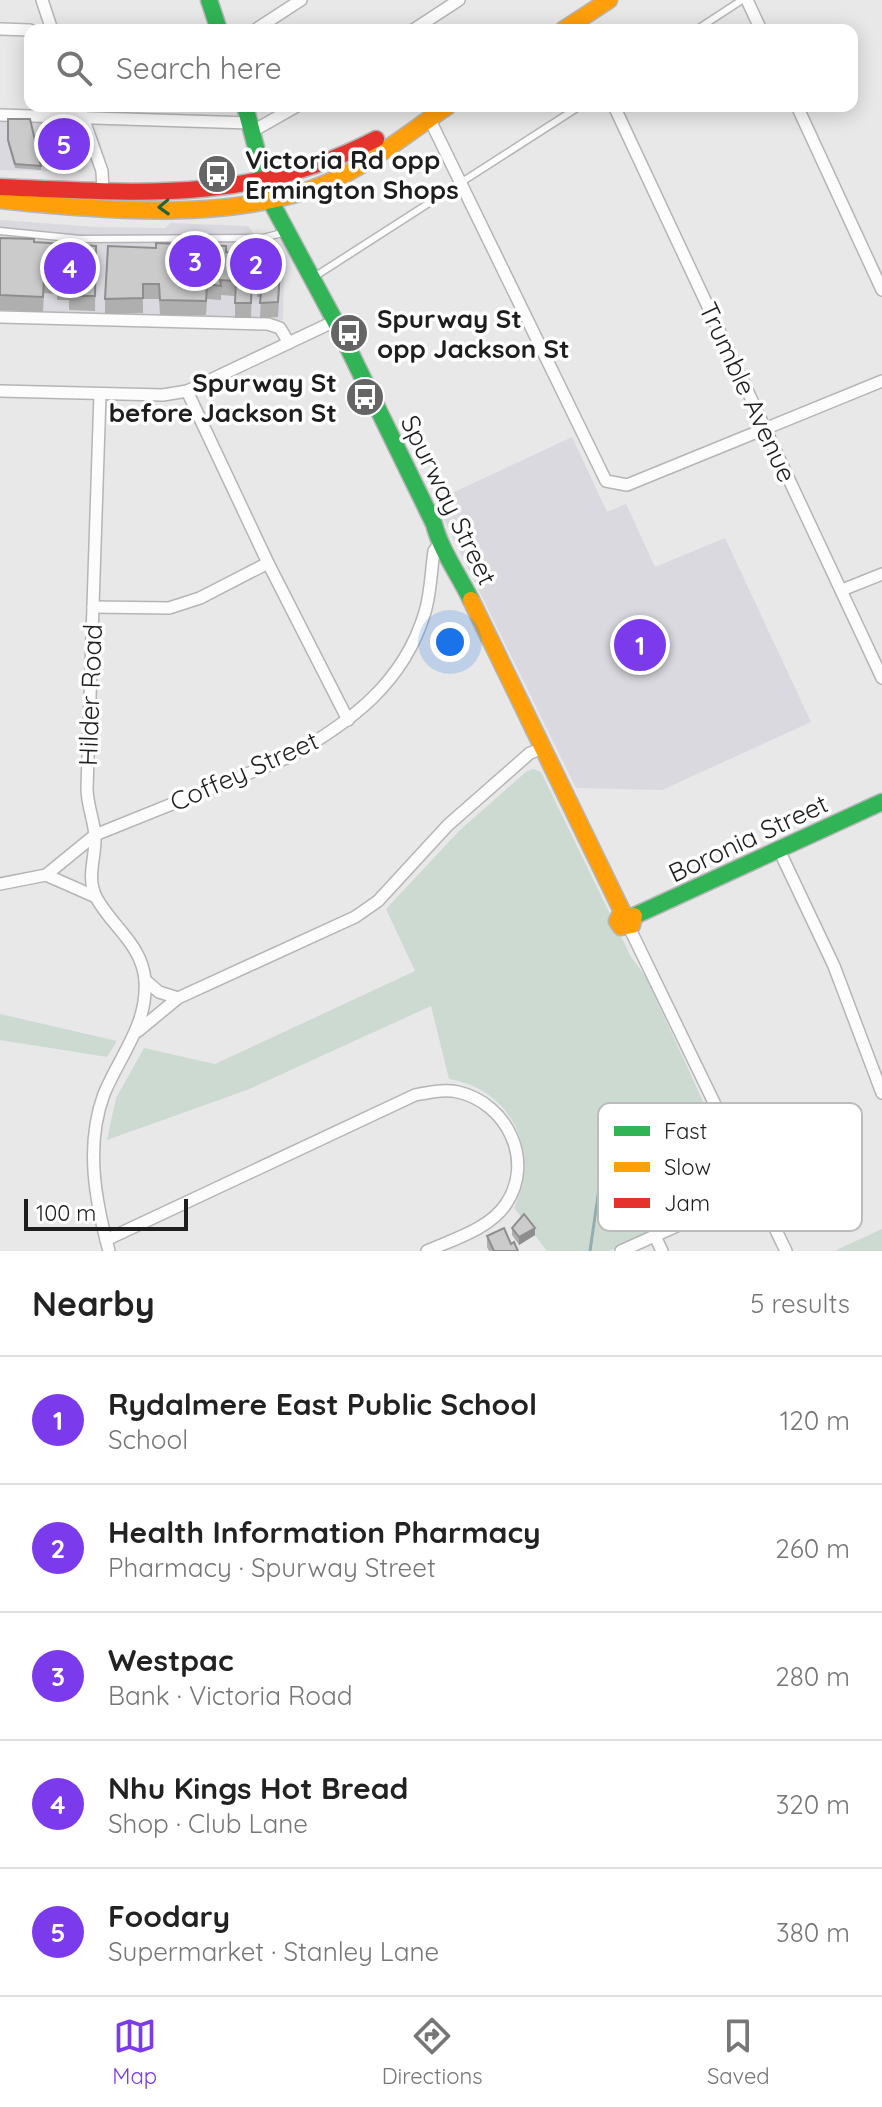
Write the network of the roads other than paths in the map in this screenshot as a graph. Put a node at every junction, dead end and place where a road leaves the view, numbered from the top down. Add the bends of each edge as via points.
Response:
1 (42, 0) edge
2 (209, 0) edge
3 (301, 0) edge
4 (459, 0) edge
5 (589, 0) edge
6 (609, 0) edge
7 (745, 0) edge
8 (50, 24) edge
9 (217, 24) edge
10 (264, 24) edge
11 (422, 24) edge
12 (552, 24) edge
13 (577, 24) edge
14 (706, 24) edge
15 (758, 24) edge
16 (0, 29) edge
17 (24, 30) edge
18 (81, 112) edge
19 (247, 112) edge
20 (284, 112) edge
21 (428, 112) edge
22 (571, 112) edge
23 (617, 112) edge
24 (800, 112) edge
25 (0, 115) edge
26 (83, 119) junction
27 (252, 127) junction
28 (266, 182) junction
29 (463, 183) junction
30 (0, 187) edge
31 (103, 191) junction
32 (0, 200) edge
33 (270, 200) junction
34 (0, 231) edge
35 (286, 232) junction
36 (311, 279) junction
37 (882, 290) edge
38 (0, 317) edge
39 (335, 321) junction
40 (289, 343) junction
41 (882, 381) edge
42 (0, 391) edge
43 (187, 391) junction
44 (100, 394) junction
45 (765, 430) junction
46 (439, 544) junction
47 (268, 563) junction
48 (882, 574) edge
49 (842, 590) junction
50 (93, 607) junction
51 (882, 678) edge
52 (348, 720) junction
53 (541, 749) junction
54 (882, 802) edge
55 (95, 835) junction
56 (779, 850) junction
57 (46, 875) junction
58 (0, 884) edge
59 (96, 897) junction
60 (628, 918) junction
61 (145, 980) junction
62 (178, 998) junction
63 (138, 1031) junction
64 (882, 1093) edge
65 (716, 1103) edge
66 (666, 1231) edge
67 (776, 1231) edge
68 (655, 1236) junction
69 (108, 1246) edge
70 (427, 1251) edge
71 (621, 1251) edge
72 (662, 1251) edge
73 (786, 1251) edge

1 - 8 street
2 - 9 main road
3 - 10 street
4 - 11 street
5 - 12 main road
6 - 13 main road
7 - 14 lane
7 - 15 street
16 - 17 street
18 - 26 street
19 - 27 main road, Spurway Street
20 - 27 street
21 - 28 main road via 334,162
21 - 29 street
21 - 33 main road via 336,178
22 - 29 lane
23 - 45 street, Trumble Avenue
24 - 37 street
25 - 26 street
26 - 27 street
26 - 31 street via 102,171
27 - 28 main road, Spurway Street
28 - 31 main road
28 - 33 main road, Spurway Street
29 - 36 lane
29 - 45 street via 602,476 627,485
30 - 31 main road
33 -> 32 main road via 132,208
33 - 35 main road, Spurway Street
34 - 35 lane via 111,239 263,238
35 - 36 main road, Spurway Street
36 - 39 main road, Spurway Street
38 - 40 street via 268,324 280,328
39 - 40 street
39 - 46 main road, Spurway Street
40 - 43 street
41 - 45 street
42 - 44 street
43 - 44 street
43 - 47 street
44 - 50 street, Hilder Road
45 - 49 street, Trumble Avenue
46 - 52 street, Coffey Street via 415,642 377,697
46 - 53 main road, Spurway Street via 453,562
47 - 50 street via 169,608
47 - 52 street
48 - 49 street
49 - 51 street, Trumble Avenue
50 - 55 street, Hilder Road via 87,800
52 - 55 street, Coffey Street via 289,757
53 - 60 main road, Spurway Street
53 - 62 street via 471,804 378,901 355,917
54 - 56 main road, Boronia Street
55 - 57 street, Coffey Street
55 - 59 street, Hilder Road via 91,869
56 - 60 main road, Boronia Street
56 - 64 street via 834,966
57 - 58 street, Coffey Street
57 - 59 street
59 - 61 street via 130,940
60 - 65 street
61 - 62 street
61 - 63 street
62 - 63 street
63 - 69 street via 97,1118 94,1173
66 - 68 street
67 - 73 street
68 - 71 street
68 - 72 street
69 - 70 street via 415,1095 438,1090 479,1099 504,1120 518,1160 516,1184 506,1205 472,1231

